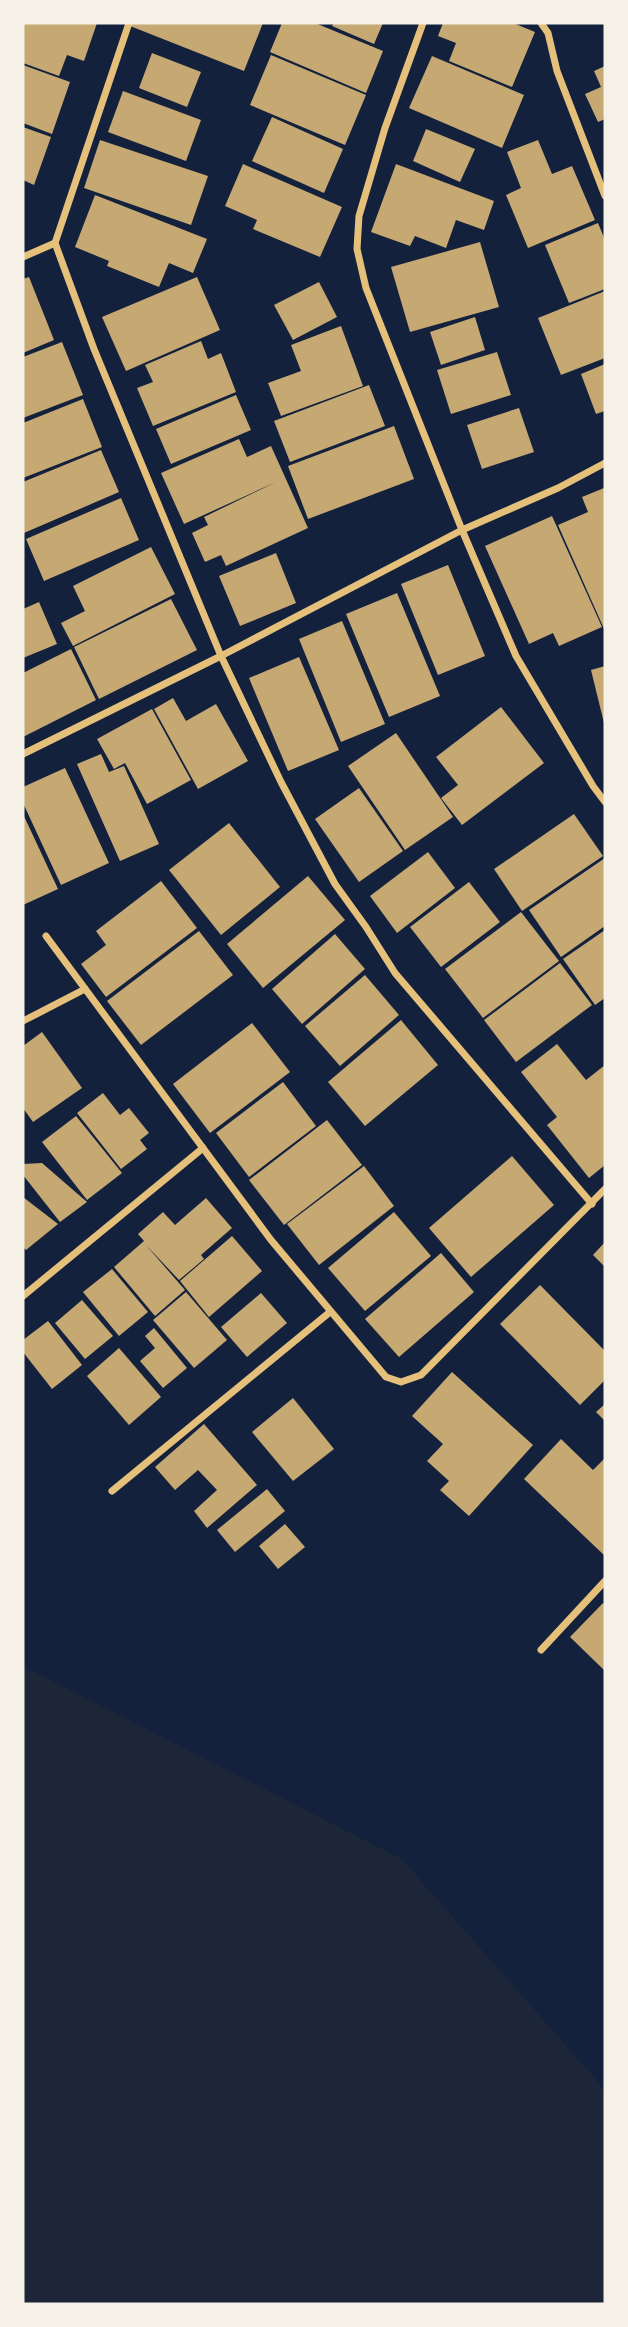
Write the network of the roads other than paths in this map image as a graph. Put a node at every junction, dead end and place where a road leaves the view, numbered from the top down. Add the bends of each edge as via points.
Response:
1 (129, 23) edge
2 (423, 23) edge
3 (541, 23) edge
4 (605, 196) edge
5 (55, 243) junction
6 (23, 257) edge
7 (605, 463) edge
8 (462, 530) junction
9 (221, 656) junction
10 (23, 754) edge
11 (605, 803) edge
12 (46, 936) dead end
13 (85, 989) junction
14 (23, 1021) edge
15 (203, 1148) junction
16 (605, 1189) edge
17 (592, 1204) junction
18 (23, 1296) edge
19 (330, 1312) junction
20 (112, 1491) dead end
21 (605, 1581) edge
22 (541, 1650) dead end

1 - 5 street
2 - 8 street via 359,216 357,249 366,288
3 - 4 street
5 - 6 street
5 - 9 street
7 - 8 street
8 - 9 street
8 - 11 street via 516,656
9 - 10 street
9 - 17 street via 335,884 395,973
12 - 13 street
13 - 14 street
13 - 15 street
15 - 18 street
15 - 19 street
16 - 17 street
17 - 19 street via 421,1375 401,1382 386,1377
19 - 20 street
21 - 22 street

